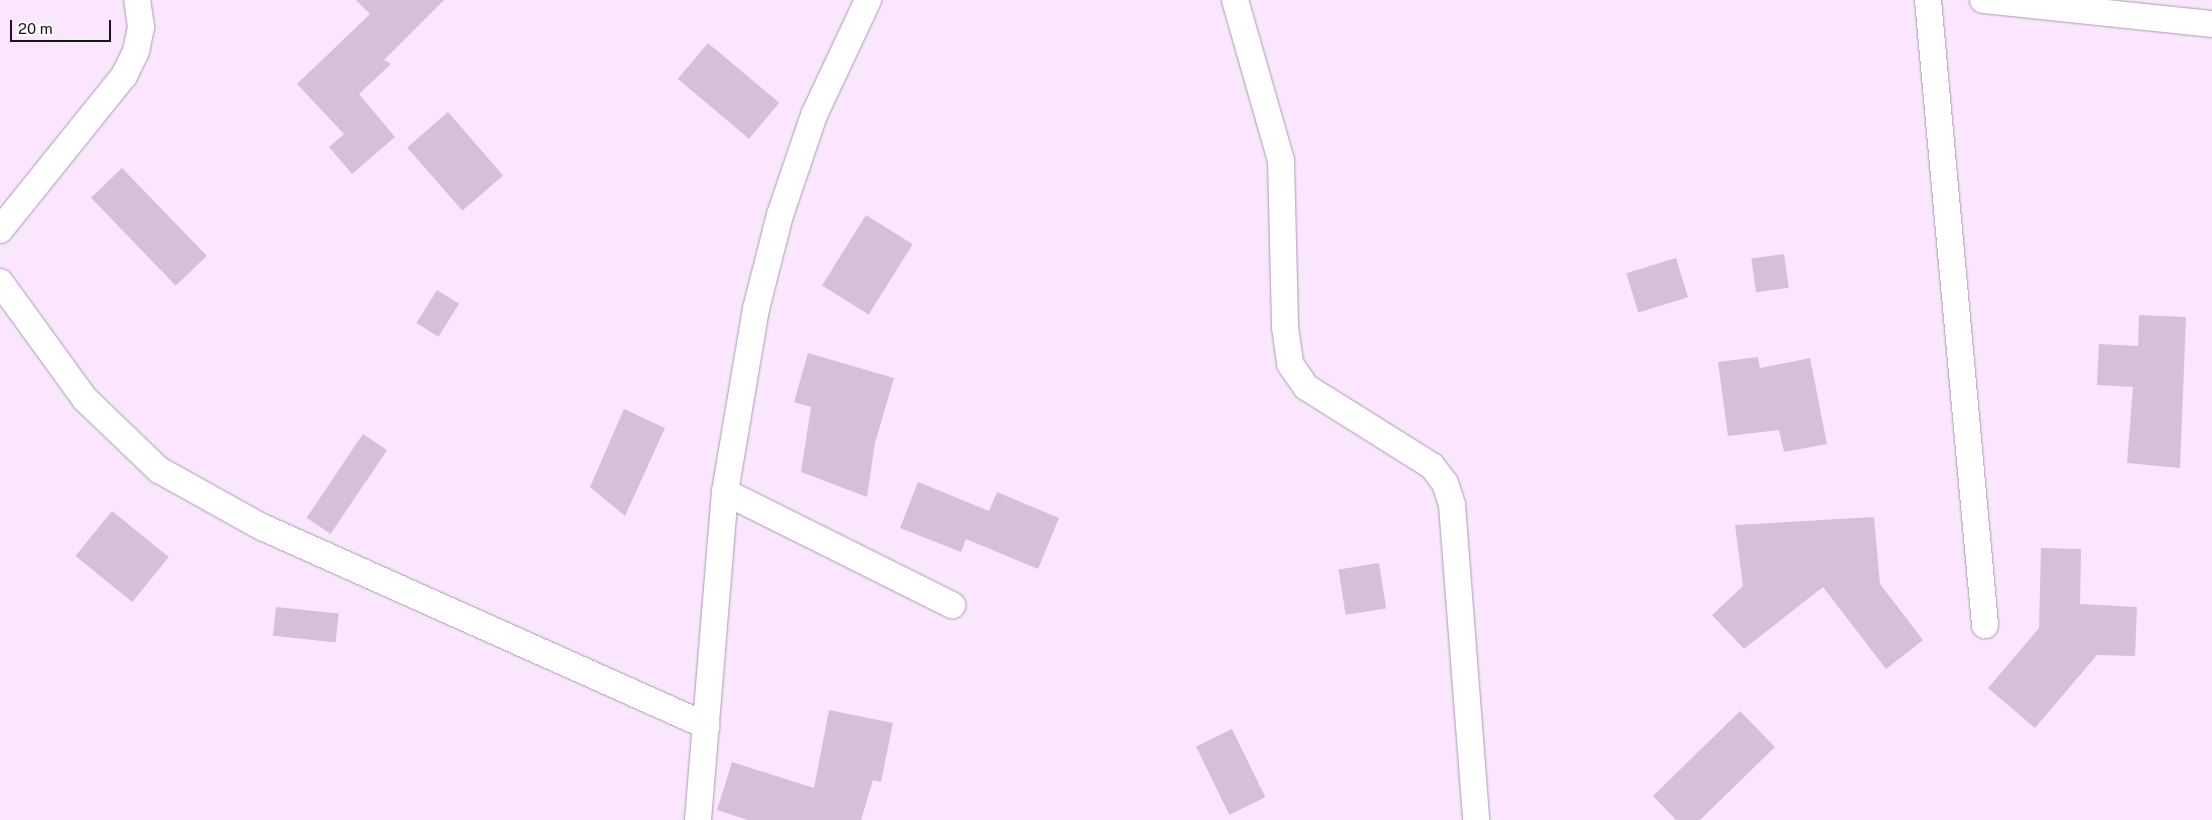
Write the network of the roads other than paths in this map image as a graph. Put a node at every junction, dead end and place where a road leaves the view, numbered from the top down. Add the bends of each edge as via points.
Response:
1 (137, 0) edge
2 (868, 0) edge
3 (1235, 0) edge
4 (1928, 0) edge
5 (1983, 0) edge
6 (2212, 24) edge
7 (0, 230) edge
8 (0, 282) edge
9 (725, 492) junction
10 (952, 605) dead end
11 (1985, 625) dead end
12 (706, 726) junction
13 (698, 820) edge
14 (1476, 820) edge

1 - 7 street via 140,27 136,51 124,76
2 - 9 street via 814,115 780,215 737,402
3 - 14 street via 1281,160 1285,326 1290,364 1306,387 1432,466 1445,483 1452,505
4 - 11 street
5 - 6 street
8 - 12 street via 85,399 159,470 262,527
9 - 10 street
9 - 12 street
12 - 13 street

